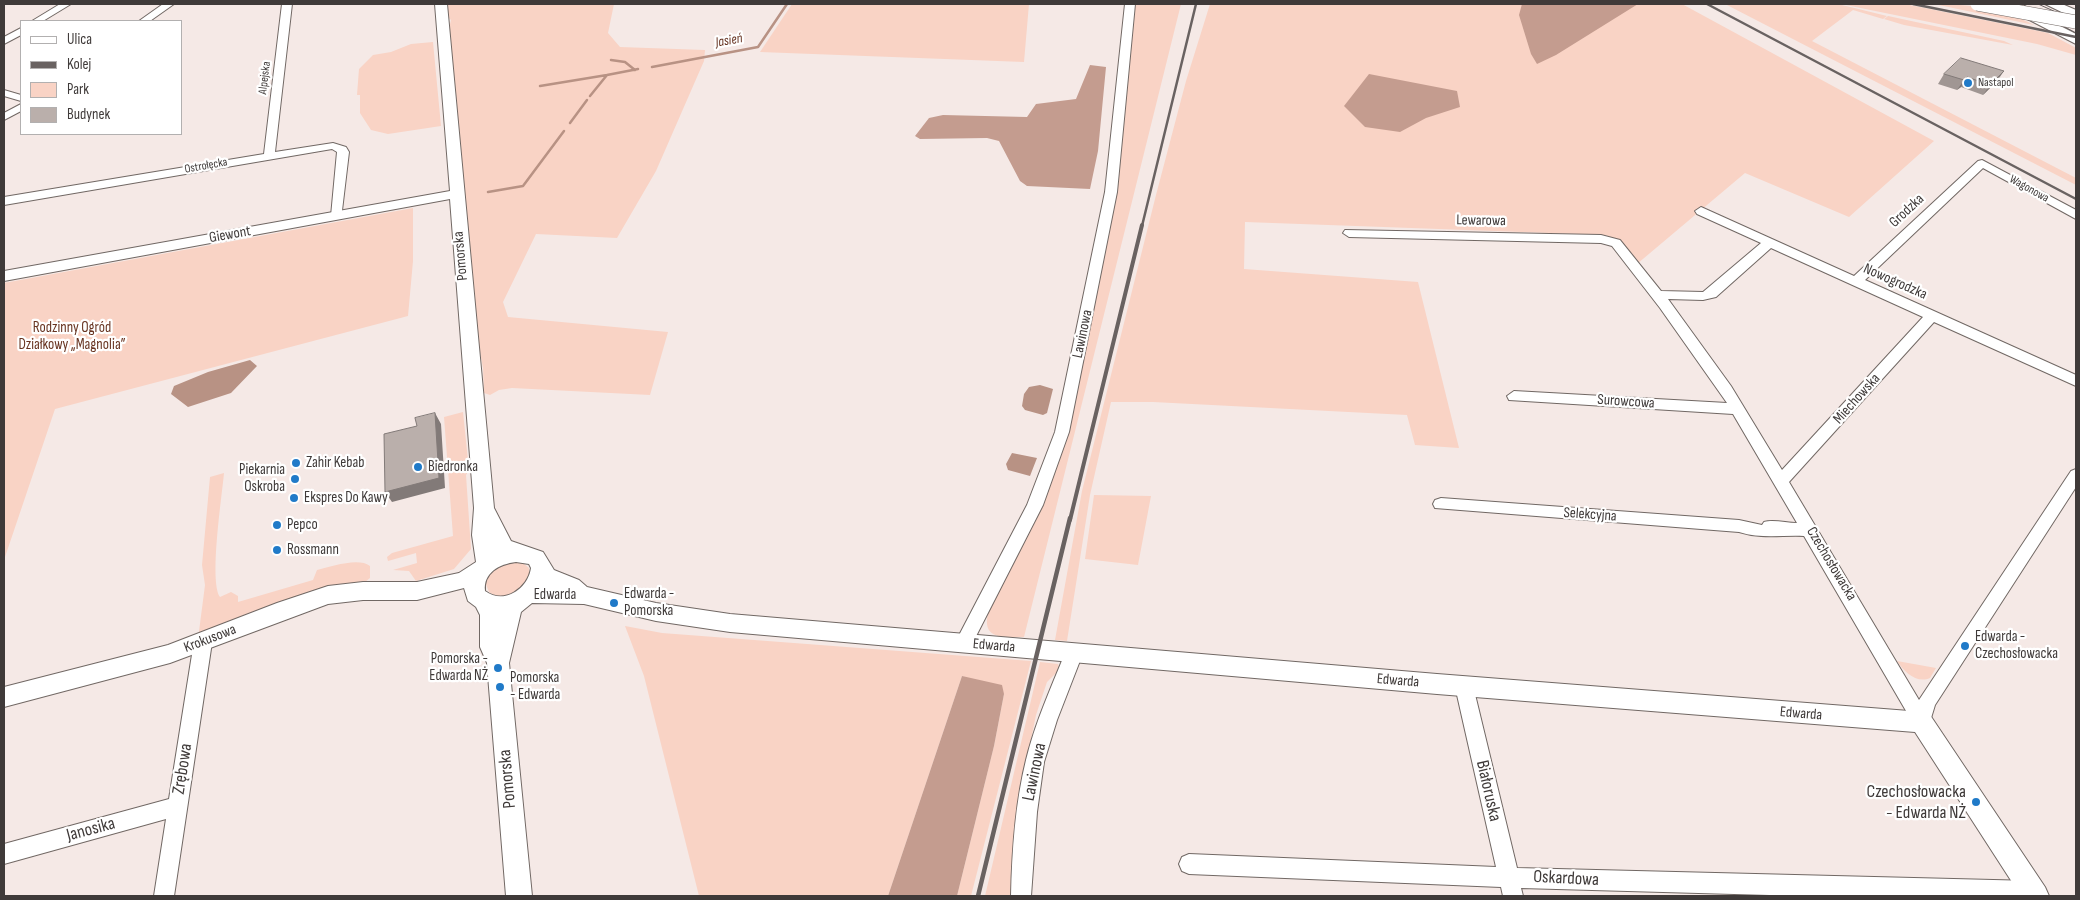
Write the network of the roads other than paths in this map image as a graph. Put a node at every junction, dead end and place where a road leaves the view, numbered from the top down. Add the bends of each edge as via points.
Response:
1 (66, 4) edge
2 (170, 4) edge
3 (287, 4) edge
4 (441, 4) edge
5 (1130, 4) edge
6 (1977, 4) edge
7 (2009, 4) edge
8 (2052, 4) edge
9 (2076, 15) edge
10 (39, 20) edge
11 (146, 20) edge
12 (2076, 22) edge
13 (20, 31) edge
14 (2076, 40) edge
15 (4, 41) edge
16 (4, 94) edge
17 (20, 98) edge
18 (20, 108) edge
19 (4, 117) edge
20 (268, 156) junction
21 (1982, 163) joint
22 (456, 194) junction
23 (4, 201) edge
24 (1702, 211) dead end
25 (2076, 215) edge
26 (337, 216) junction
27 (1349, 232) dead end
28 (1612, 241) joint
29 (1770, 242) junction
30 (4, 276) edge
31 (1855, 282) junction
32 (1657, 295) junction
33 (1932, 316) junction
34 (2076, 381) edge
35 (1514, 396) dead end
36 (1738, 409) junction
37 (2076, 475) edge
38 (1781, 480) junction
39 (1441, 504) dead end
40 (484, 508) junction
41 (1811, 530) junction
42 (518, 553) junction
43 (542, 567) junction
44 (481, 570) junction
45 (417, 591) junction
46 (584, 595) junction
47 (523, 598) junction
48 (481, 601) junction
49 (202, 642) junction
50 (964, 643) junction
51 (1074, 653) junction
52 (498, 663) junction
53 (1464, 686) junction
54 (4, 697) edge
55 (1922, 722) junction
56 (178, 806) junction
57 (4, 854) edge
58 (1189, 864) dead end
59 (1508, 876) junction
60 (2035, 893) edge
61 (164, 896) edge
62 (519, 896) edge
63 (1021, 896) edge
64 (1513, 896) edge

1 - 10 street
2 - 11 street
3 - 20 street, Alpejska
4 - 22 street, Pomorska
5 - 50 street, Lawinowa via 1111,192 1062,432 1035,505
6 - 12 street, bridge
7 - 14 main road
8 - 9 main road
13 - 15 street
16 - 17 street
18 - 19 street
20 - 23 street, Ostrołęcka
20 - 26 street, Ostrołęcka via 333,146 342,149
21 - 25 street, Wagonowa
21 - 31 street, Grodzka
22 - 26 street, Giewont
22 - 40 street, Pomorska
24 - 29 street, Nowogrodzka
26 - 30 street, Giewont
27 - 28 street, Lewarowa
28 - 32 street, Czechosłowacka
29 - 31 street, Nowogrodzka
29 - 32 street via 1711,294
31 - 33 street, Nowogrodzka
32 - 36 street, Czechosłowacka
33 - 34 street, Nowogrodzka
33 - 38 street, Miechowska
35 - 36 street, Surowcowa
36 - 38 street, Czechosłowacka
37 - 55 street via 1927,702
38 - 41 street, Czechosłowacka
39 - 41 street, Selekcyjna via 1739,526 1751,531 1769,532 1778,528
40 - 42 street, Pomorska via 504,547
40 - 44 street, Pomorska via 482,535 487,559
41 - 55 street, Czechosłowacka
42 - 43 street via 531,555
42 - 44 street via 496,558
43 - 46 street, Edwarda via 547,576 572,586
43 - 47 street via 540,579
44 - 45 street, Krokusowa via 464,580
44 - 48 street via 474,584 475,595
45 - 48 street, Krokusowa via 436,595 469,594
45 - 49 street, Krokusowa via 328,595
46 - 47 street, Edwarda via 542,592
46 - 50 street, Edwarda via 646,610 721,622
47 - 48 street via 497,606
47 - 52 street, Pomorska via 513,607 508,619
48 - 52 street, Pomorska via 491,614 491,647
49 - 54 street, Krokusowa via 130,665
49 - 56 street, Zrębowa
50 - 51 street, Edwarda
51 - 53 street, Edwarda
51 - 63 street, Lawinowa via 1036,760 1026,818
52 - 62 street, Pomorska
53 - 55 street, Edwarda
53 - 59 street, Białoruska
55 - 60 street, Czechosłowacka
56 - 57 street, Janosika
56 - 61 street, Zrębowa
58 - 59 street, Oskardowa
59 - 60 street, Oskardowa via 1616,882
59 - 64 street, Białoruska

